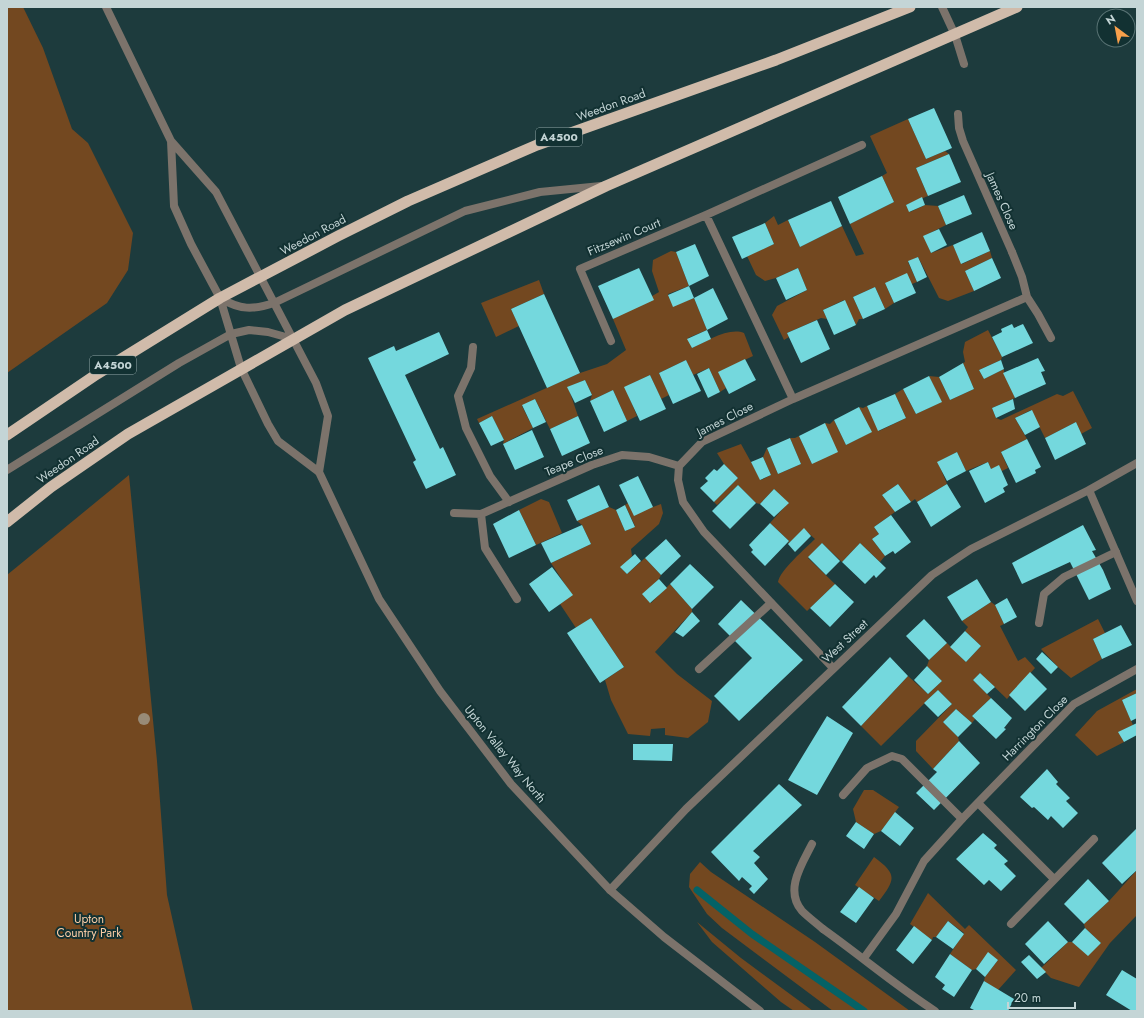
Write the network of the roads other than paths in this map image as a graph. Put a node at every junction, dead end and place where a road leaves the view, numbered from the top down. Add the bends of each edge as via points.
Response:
1 (106, 7) edge
2 (910, 7) edge
3 (942, 7) edge
4 (1017, 7) edge
5 (955, 35) junction
6 (964, 64) dead end
7 (958, 114) dead end
8 (171, 141) junction
9 (862, 145) dead end
10 (606, 186) junction
11 (706, 215) junction
12 (260, 277) junction
13 (1027, 297) junction
14 (220, 298) junction
15 (274, 303) junction
16 (231, 334) junction
17 (1050, 338) dead end
18 (293, 339) junction
19 (611, 341) dead end
20 (473, 347) dead end
21 (241, 368) junction
22 (793, 399) junction
23 (7, 434) edge
24 (1137, 463) edge
25 (679, 466) junction
26 (7, 470) edge
27 (319, 472) junction
28 (1089, 490) junction
29 (509, 502) junction
30 (454, 512) dead end
31 (481, 514) junction
32 (7, 522) edge
33 (1116, 552) junction
34 (517, 599) dead end
35 (1137, 601) edge
36 (771, 603) junction
37 (1039, 623) dead end
38 (833, 668) junction
39 (699, 669) dead end
40 (1137, 669) edge
41 (843, 795) dead end
42 (978, 803) junction
43 (962, 819) junction
44 (1094, 839) dead end
45 (812, 844) dead end
46 (1054, 879) junction
47 (610, 890) junction
48 (1011, 924) dead end
49 (864, 958) junction
50 (760, 1011) edge
51 (935, 1011) edge

1 - 8 street
2 - 12 highway, Weedon Road / A4500 via 776,60 537,145 408,201
3 - 5 street
4 - 5 highway, Weedon Road
5 - 6 street
5 - 10 highway, Weedon Road
7 - 13 street, James Close via 963,141 1012,252
8 - 12 street via 216,192
8 - 14 street, Upton Valley Way North via 174,206
9 - 11 street, Fitzsewin Court
10 - 15 street, Weedon Road via 540,192 465,211
10 - 18 highway, Weedon Road via 384,291
11 - 19 street, Fitzsewin Court via 580,269
11 - 22 street
12 - 14 highway, Weedon Road / A4500
12 - 15 street
13 - 17 street, James Close
13 - 22 street, James Close
14 - 15 street, Weedon Road via 232,305 245,308
14 - 16 street, Upton Valley Way North
14 - 23 highway, Weedon Road / A4500
15 - 18 street
16 - 18 street, Weedon Road via 249,330
16 - 21 street, Upton Valley Way North
16 - 26 street, Weedon Road via 179,363
18 - 21 highway, Weedon Road
18 - 27 street via 316,383 328,416
20 - 29 street via 470,368 458,396 466,428 490,476
21 - 27 street, Upton Valley Way North via 278,442
21 - 32 highway, Weedon Road via 128,434
22 - 25 street, James Close via 702,442
24 - 28 street, West Street
25 - 29 street, Teape Close via 648,457 622,455 592,465
25 - 36 street via 678,480 683,502 704,532
27 - 47 street, Upton Valley Way North via 379,599 440,691 511,784
28 - 33 street
28 - 38 street, West Street via 970,549 932,575
29 - 31 street, Teape Close
30 - 31 street, Teape Close
31 - 34 street via 485,548
33 - 35 street
33 - 37 street via 1064,577 1044,594
36 - 38 street
36 - 39 street
38 - 47 street, West Street via 686,809
40 - 42 street, Harrington Close via 1074,704
41 - 43 street via 868,768 892,756 902,759
42 - 43 street, Harrington Close
42 - 46 street
43 - 49 street, Harrington Close via 924,861 896,914
44 - 46 street
45 - 49 street via 795,878 794,894 801,910
46 - 48 street
47 - 50 street, Upton Valley Way North via 664,937
49 - 51 street via 902,989

